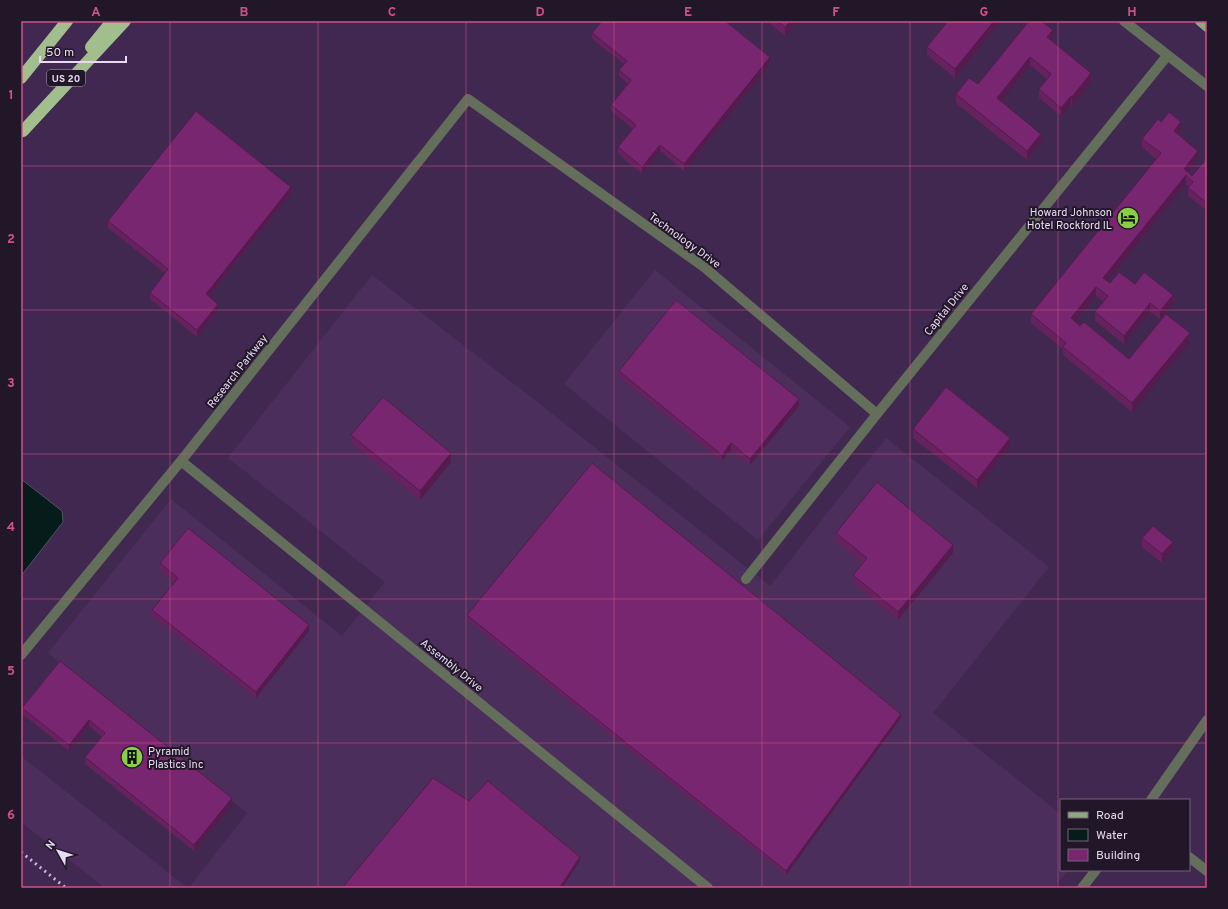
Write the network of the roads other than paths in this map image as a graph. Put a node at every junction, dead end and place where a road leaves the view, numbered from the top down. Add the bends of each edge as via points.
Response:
1 (62, 21) edge
2 (67, 21) edge
3 (112, 21) edge
4 (125, 21) edge
5 (1124, 21) edge
6 (1200, 21) edge
7 (1207, 27) edge
8 (1167, 56) junction
9 (23, 76) edge
10 (1207, 86) edge
11 (468, 99) joint
12 (22, 133) edge
13 (876, 414) junction
14 (181, 461) junction
15 (746, 579) dead end
16 (21, 655) edge
17 (1207, 720) edge
18 (1152, 799) edge
19 (1190, 858) edge
20 (1095, 871) edge
21 (1207, 871) edge
22 (708, 888) edge
23 (1082, 888) edge

1 - 9 highway
2 - 9 highway, US 20
3 - 12 highway, US 20
4 - 12 highway
5 - 8 street
6 - 7 main road
8 - 10 street
8 - 13 street, Capital Drive
11 - 13 street, Technology Drive via 704,267
11 - 14 street, Research Parkway
13 - 15 street, Capital Drive
14 - 16 street, Research Parkway
14 - 22 street, Assembly Drive
17 - 18 street
19 - 21 street
20 - 23 street

